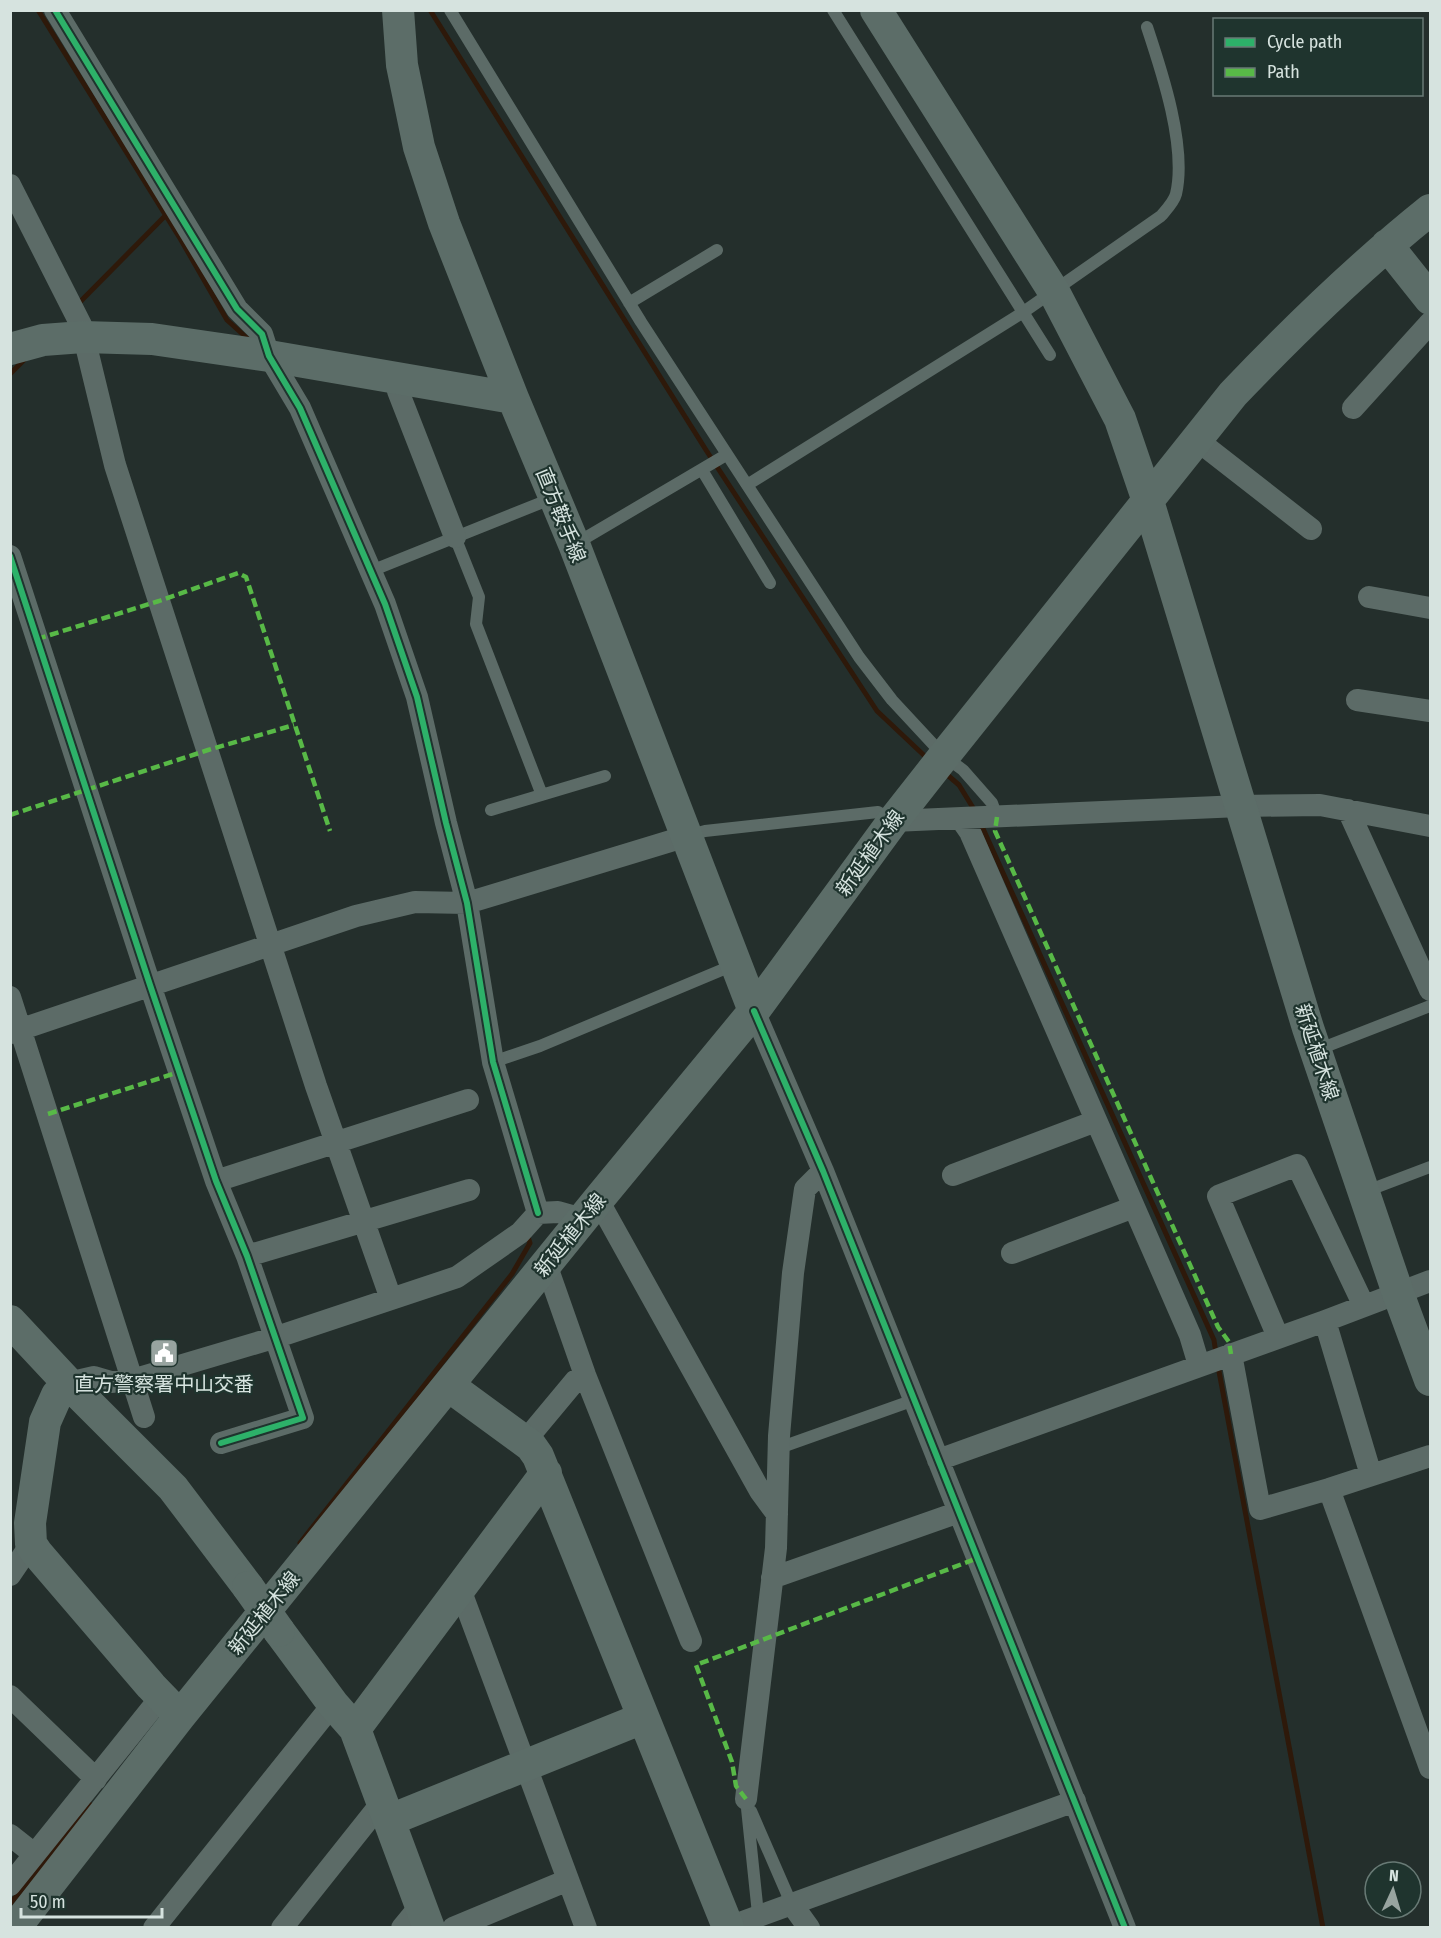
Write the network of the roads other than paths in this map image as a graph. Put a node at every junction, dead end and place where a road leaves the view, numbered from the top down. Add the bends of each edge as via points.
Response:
1 (55, 10) edge
2 (398, 10) edge
3 (450, 10) edge
4 (833, 10) edge
5 (876, 10) edge
6 (1147, 27) dead end
7 (10, 185) edge
8 (1431, 210) edge
9 (1387, 245) junction
10 (717, 250) dead end
11 (1054, 292) junction
12 (1431, 299) edge
13 (629, 303) junction
14 (1022, 312) junction
15 (1431, 323) edge
16 (83, 337) junction
17 (10, 349) edge
18 (1050, 355) dead end
19 (269, 356) junction
20 (398, 378) junction
21 (513, 398) junction
22 (1353, 408) dead end
23 (1197, 440) junction
24 (726, 455) junction
25 (702, 470) junction
26 (747, 485) junction
27 (554, 497) junction
28 (1148, 501) junction
29 (1311, 529) dead end
30 (455, 537) junction
31 (574, 544) junction
32 (10, 556) edge
33 (371, 571) junction
34 (770, 583) dead end
35 (1370, 597) dead end
36 (1431, 608) edge
37 (1357, 700) dead end
38 (1431, 711) edge
39 (944, 756) junction
40 (605, 776) dead end
41 (542, 795) junction
42 (1240, 806) junction
43 (491, 810) dead end
44 (1348, 810) junction
45 (997, 817) junction
46 (961, 819) junction
47 (893, 821) junction
48 (1431, 826) edge
49 (687, 836) junction
50 (467, 903) junction
51 (271, 944) junction
52 (736, 964) junction
53 (150, 985) junction
54 (1431, 990) edge
55 (10, 997) edge
56 (1431, 1006) edge
57 (754, 1011) junction
58 (16, 1032) edge
59 (1316, 1051) junction
60 (493, 1062) junction
61 (468, 1100) dead end
62 (1096, 1121) junction
63 (336, 1141) junction
64 (1431, 1167) edge
65 (823, 1171) junction
66 (953, 1175) dead end
67 (216, 1181) junction
68 (469, 1190) dead end
69 (1364, 1192) junction
70 (1134, 1207) junction
71 (590, 1210) junction
72 (538, 1212) junction
73 (364, 1222) junction
74 (1012, 1254) dead end
75 (247, 1256) junction
76 (546, 1264) junction
77 (1431, 1281) edge
78 (1398, 1293) junction
79 (391, 1299) junction
80 (1364, 1306) junction
81 (10, 1321) edge
82 (1325, 1321) junction
83 (1278, 1337) junction
84 (275, 1338) junction
85 (1231, 1354) junction
86 (1199, 1365) junction
87 (585, 1375) junction
88 (132, 1380) junction
89 (1431, 1380) edge
90 (68, 1383) junction
91 (449, 1386) junction
92 (914, 1400) junction
93 (144, 1417) dead end
94 (525, 1441) junction
95 (221, 1443) dead end
96 (779, 1448) junction
97 (1431, 1456) edge
98 (938, 1460) junction
99 (546, 1473) junction
100 (1371, 1475) junction
101 (1329, 1489) junction
102 (959, 1512) junction
103 (777, 1514) junction
104 (31, 1544) junction
105 (10, 1575) edge
106 (772, 1578) junction
107 (460, 1589) junction
108 (691, 1641) dead end
109 (10, 1696) edge
110 (333, 1704) junction
111 (171, 1706) junction
112 (643, 1718) junction
113 (355, 1729) junction
114 (526, 1765) junction
115 (1431, 1768) edge
116 (96, 1779) junction
117 (746, 1799) junction
118 (1075, 1800) junction
119 (386, 1810) junction
120 (10, 1835) edge
121 (29, 1850) dead end
122 (568, 1880) junction
123 (10, 1885) edge
124 (791, 1903) junction
125 (758, 1914) junction
126 (417, 1920) edge
127 (727, 1927) edge
128 (15, 1928) edge
129 (154, 1928) edge
130 (282, 1928) edge
131 (453, 1928) edge
132 (586, 1928) edge
133 (809, 1928) edge
134 (1125, 1928) edge

1 - 19 street via 237,309 262,334
2 - 21 street, 直方鞍手線 via 402,65 419,147 444,223
3 - 13 lane
4 - 14 lane
5 - 11 street
6 - 11 lane via 1166,84 1180,162 1176,196 1161,216
7 - 16 street via 81,325
8 - 9 street
9 - 12 street
9 - 23 street via 1280,345 1233,394
10 - 13 lane
11 - 14 lane
11 - 28 street via 1120,419
13 - 24 lane
14 - 18 lane
14 - 26 lane
15 - 22 street
16 - 17 street via 43,340
16 - 19 street via 152,339
16 - 51 street via 115,465
19 - 20 street
19 - 33 street via 300,408
20 - 21 street
20 - 30 street via 398,391
21 - 27 street, 直方鞍手線
23 - 28 street
23 - 29 street
24 - 25 lane
24 - 26 lane
25 - 31 lane
25 - 34 lane
26 - 39 lane via 859,657
27 - 30 lane
27 - 31 street, 直方鞍手線
28 - 39 street, 新延植木線
28 - 42 street, 新延植木線
30 - 33 lane
30 - 41 lane via 479,597 476,624
31 - 49 street, 直方鞍手線
32 - 53 street
33 - 50 street via 417,697
35 - 36 street
37 - 38 street
39 - 45 lane via 963,770 992,803
39 - 47 street, 新延植木線
40 - 41 lane
41 - 43 lane
42 - 44 street via 1320,805
42 - 45 street
42 - 59 street, 新延植木線
44 - 48 street
44 - 54 street
45 - 46 street
46 - 47 street
46 - 62 street
47 - 49 lane via 878,812
47 - 57 street, 新延植木線
49 - 50 street
49 - 52 street, 直方鞍手線
50 - 51 street via 414,902
50 - 60 street
51 - 53 street
51 - 63 street
52 - 57 street, 直方鞍手線
52 - 60 lane
53 - 58 street
53 - 67 street
55 - 58 street
56 - 59 lane
57 - 65 street
57 - 71 street, 新延植木線
58 - 88 street
59 - 69 street, 新延植木線
60 - 72 street
61 - 63 street
62 - 66 street
62 - 70 street
63 - 67 street
63 - 73 street
64 - 69 lane
65 - 92 street
65 - 96 street via 805,1189 793,1273
67 - 75 street
68 - 73 street
69 - 78 street, 新延植木線
70 - 74 street
70 - 86 street via 1190,1335
71 - 72 street
71 - 76 street, 新延植木線
71 - 103 street
72 - 79 street via 520,1233 458,1276
73 - 75 street
73 - 79 street
75 - 84 street
76 - 87 street
76 - 91 street, 新延植木線
77 - 78 street
78 - 80 street
78 - 89 street, 新延植木線
79 - 84 street
80 - 82 street
80 - 83 street via 1298,1165 1218,1196
81 - 90 street
82 - 83 street
82 - 100 street
83 - 85 street
84 - 88 street
84 - 95 street via 303,1418
85 - 86 street
85 - 101 street via 1260,1509
86 - 98 street
87 - 94 street via 575,1381
87 - 108 street
88 - 90 street via 111,1382 94,1377
88 - 93 street
90 - 104 street via 57,1395 45,1422 30,1523
90 - 110 street, bridge via 174,1488
91 - 94 street
91 - 111 street, 新延植木線
92 - 96 lane
92 - 98 street
94 - 99 street
96 - 103 street
97 - 100 street
98 - 102 street
99 - 107 street
99 - 112 street
100 - 101 street
101 - 115 street
102 - 106 street
102 - 118 street
103 - 106 street
104 - 105 street
104 - 111 street
106 - 117 street
107 - 113 street
107 - 114 street
109 - 116 street
110 - 113 street
110 - 129 street
111 - 116 street
111 - 128 street, 新延植木線
112 - 114 street
112 - 127 street
113 - 119 street
114 - 119 street
114 - 122 street
116 - 123 street
117 - 124 lane
117 - 125 lane
118 - 124 street
118 - 134 street
119 - 126 street
119 - 130 street
120 - 121 street
122 - 131 street
122 - 132 street
124 - 125 street
124 - 133 street
125 - 127 street

